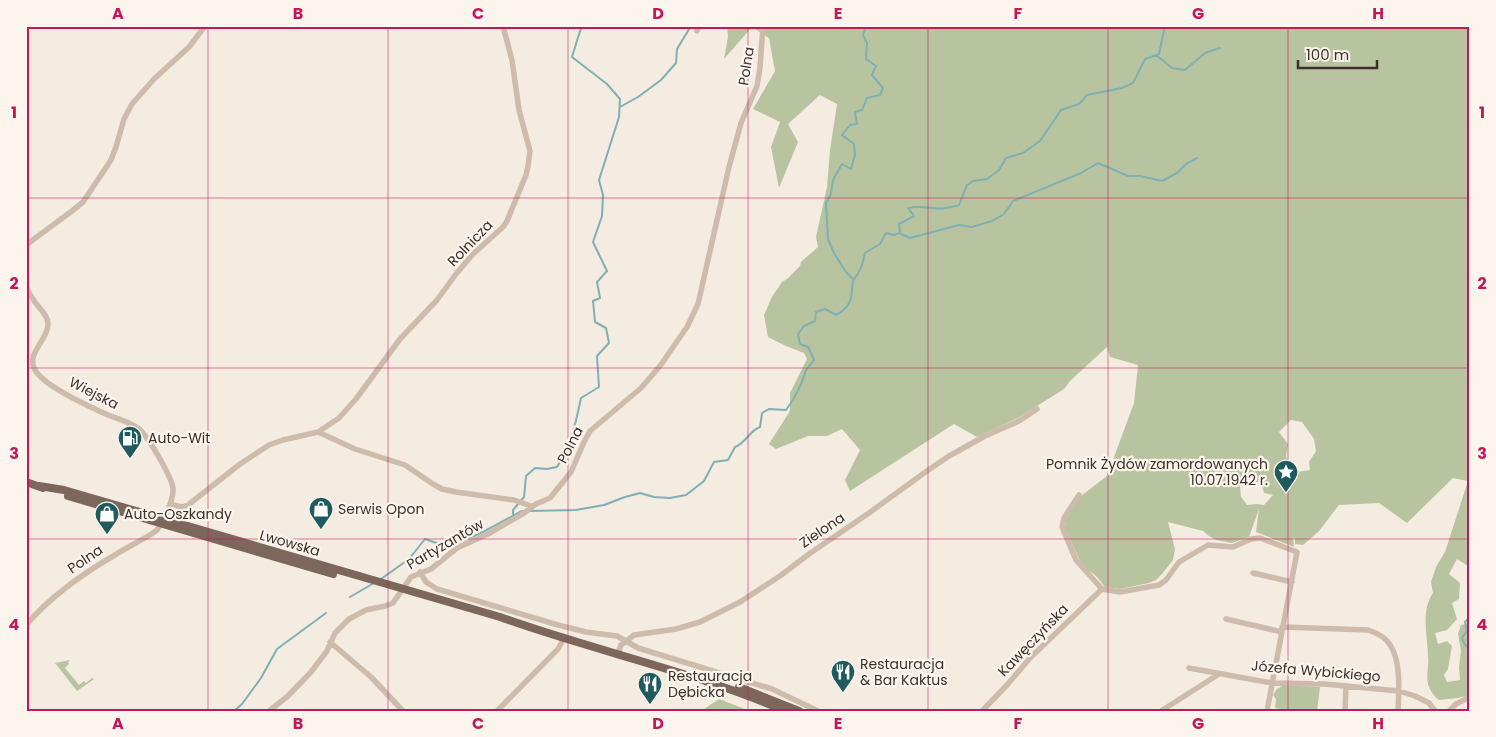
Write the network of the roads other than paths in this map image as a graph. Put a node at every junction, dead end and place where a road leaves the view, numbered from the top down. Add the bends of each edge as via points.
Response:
1 (205, 26) edge
2 (504, 26) edge
3 (763, 26) edge
4 (26, 245) edge
5 (26, 286) edge
6 (1037, 409) dead end
7 (318, 432) junction
8 (26, 482) edge
9 (1079, 495) dead end
10 (170, 504) junction
11 (528, 510) junction
12 (162, 521) junction
13 (420, 572) junction
14 (1253, 572) dead end
15 (1292, 582) junction
16 (1102, 588) junction
17 (401, 591) junction
18 (1226, 619) dead end
19 (26, 625) edge
20 (1282, 629) junction
21 (564, 638) junction
22 (626, 640) junction
23 (330, 642) junction
24 (618, 653) junction
25 (650, 663) junction
26 (1189, 668) dead end
27 (1219, 674) junction
28 (1272, 683) junction
29 (1346, 686) junction
30 (1399, 691) junction
31 (1470, 697) edge
32 (1169, 705) junction
33 (269, 711) edge
34 (403, 711) edge
35 (497, 711) edge
36 (785, 711) edge
37 (799, 711) edge
38 (818, 711) edge
39 (982, 711) edge
40 (1161, 711) edge
41 (1173, 711) edge
42 (1267, 711) edge
43 (1345, 711) edge
44 (1398, 711) edge
45 (1435, 711) edge
46 (1448, 711) edge

1 - 4 street via 189,47 132,104 111,160 83,202
2 - 7 street, Rolnicza via 530,151 526,175 507,221 473,254 437,300 400,338 339,418
3 - 11 street, Polna via 757,86 734,148 696,310 647,382 590,431 565,481 550,498
5 - 10 street, Wiejska via 48,321 48,329 33,357 36,371 55,387 143,433 152,444 172,487
6 - 22 street, Zielona via 924,472 740,602 700,622 676,629 634,634
7 - 10 street via 269,445 188,505
7 - 11 street via 355,449 405,465 442,488 517,500
8 - 12 main road, Lwowska via 64,490
9 - 16 street via 1062,527 1076,560
10 - 12 street, Wiejska
11 - 13 street, Partyzantów via 458,548 431,569
12 - 17 main road, Lwowska
12 - 19 street, Polna via 152,534 95,566 54,596
13 - 17 street, Partyzantów via 411,577
13 - 22 street via 426,582 444,591 558,625
14 - 15 street
15 - 16 street via 1297,552 1260,538 1233,547 1208,545 1179,562 1159,585 1115,592
15 - 20 street
16 - 39 street, Kawęczyńska via 1030,658
17 - 21 main road, Lwowska
17 - 23 street, Partyzantów via 389,605 366,610 350,619
18 - 20 street
20 - 28 street
20 - 30 street via 1368,630 1377,633 1386,639 1396,656
21 - 24 main road, Lwowska
21 - 35 street via 558,649
22 - 24 street
22 - 38 street via 638,648 772,689
23 - 33 street, Partyzantów via 311,672
23 - 34 street via 371,677
24 - 25 main road, Lwowska
25 - 36 main road, Lwowska
25 - 37 main road, Lwowska via 740,687
26 - 27 street, Józefa Wybickiego
27 - 28 street, Józefa Wybickiego
27 - 32 street
28 - 29 street, Józefa Wybickiego
28 - 42 street
29 - 30 street, Józefa Wybickiego
29 - 43 street
30 - 44 street
30 - 45 street, Józefa Wybickiego via 1429,703
31 - 46 street
32 - 40 street
32 - 41 street

